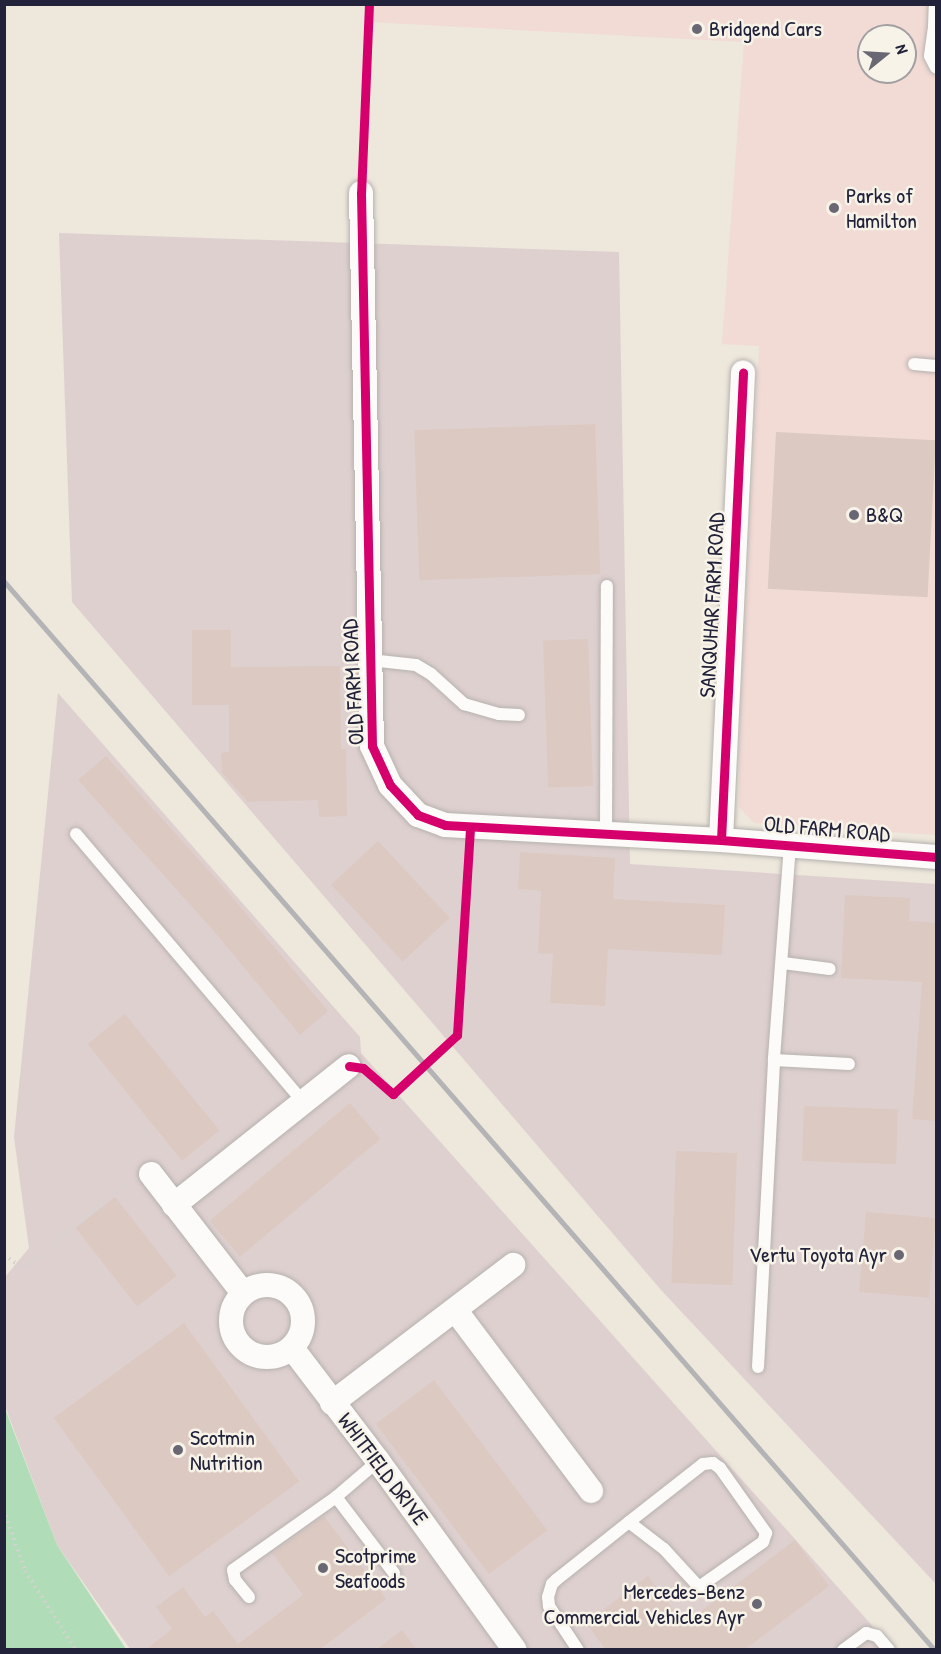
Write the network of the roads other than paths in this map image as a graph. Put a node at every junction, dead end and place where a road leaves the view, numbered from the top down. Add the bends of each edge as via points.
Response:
1 (935, 4) edge
2 (935, 27) edge
3 (936, 68) edge
4 (361, 193) dead end
5 (914, 364) dead end
6 (936, 366) edge
7 (743, 373) dead end
8 (606, 586) dead end
9 (370, 660) junction
10 (519, 714) dead end
11 (76, 834) dead end
12 (606, 835) junction
13 (721, 840) junction
14 (790, 845) junction
15 (936, 857) edge
16 (783, 963) junction
17 (830, 969) dead end
18 (774, 1060) junction
19 (849, 1064) dead end
20 (349, 1066) dead end
21 (303, 1102) junction
22 (151, 1174) road end
23 (174, 1205) junction
24 (513, 1265) dead end
25 (243, 1293) junction
26 (456, 1311) junction
27 (292, 1348) junction
28 (758, 1367) dead end
29 (333, 1403) junction
30 (378, 1461) junction
31 (591, 1491) dead end
32 (336, 1497) junction
33 (629, 1522) junction
34 (394, 1573) dead end
35 (249, 1597) dead end
36 (515, 1650) edge
37 (578, 1650) edge
38 (843, 1650) edge
39 (889, 1650) edge

1 - 2 lane
2 - 3 lane via 930,56
4 - 9 street, OLD FARM ROAD
5 - 6 lane
7 - 13 street, SANQUHAR FARM ROAD
8 - 12 lane
9 - 10 lane via 416,665 432,674 464,704 499,714
9 - 12 street, OLD FARM ROAD via 372,746 390,785 418,815 445,825
11 - 21 lane
12 - 13 street, OLD FARM ROAD
13 - 14 street, OLD FARM ROAD
14 - 15 street, OLD FARM ROAD
14 - 16 lane
16 - 17 lane
16 - 18 lane
18 - 19 lane
18 - 28 lane
20 - 21 street
21 - 23 street
22 - 23 street
23 - 25 street
24 - 26 street
25 - 27 street via 273,1285 295,1297 303,1315 303,1328
25 - 27 street via 231,1320 238,1343 255,1355 268,1357
26 - 29 street
26 - 31 street
27 - 29 street, WHITFIELD DRIVE
29 - 30 street, WHITFIELD DRIVE
30 - 32 lane
30 - 36 street, WHITFIELD DRIVE
32 - 34 lane
32 - 35 lane via 233,1570 235,1580
33 - 33 lane via 710,1462 720,1468 766,1533 763,1542 699,1587 664,1549
33 - 37 lane via 550,1588 551,1610
38 - 39 lane via 866,1633 877,1636

